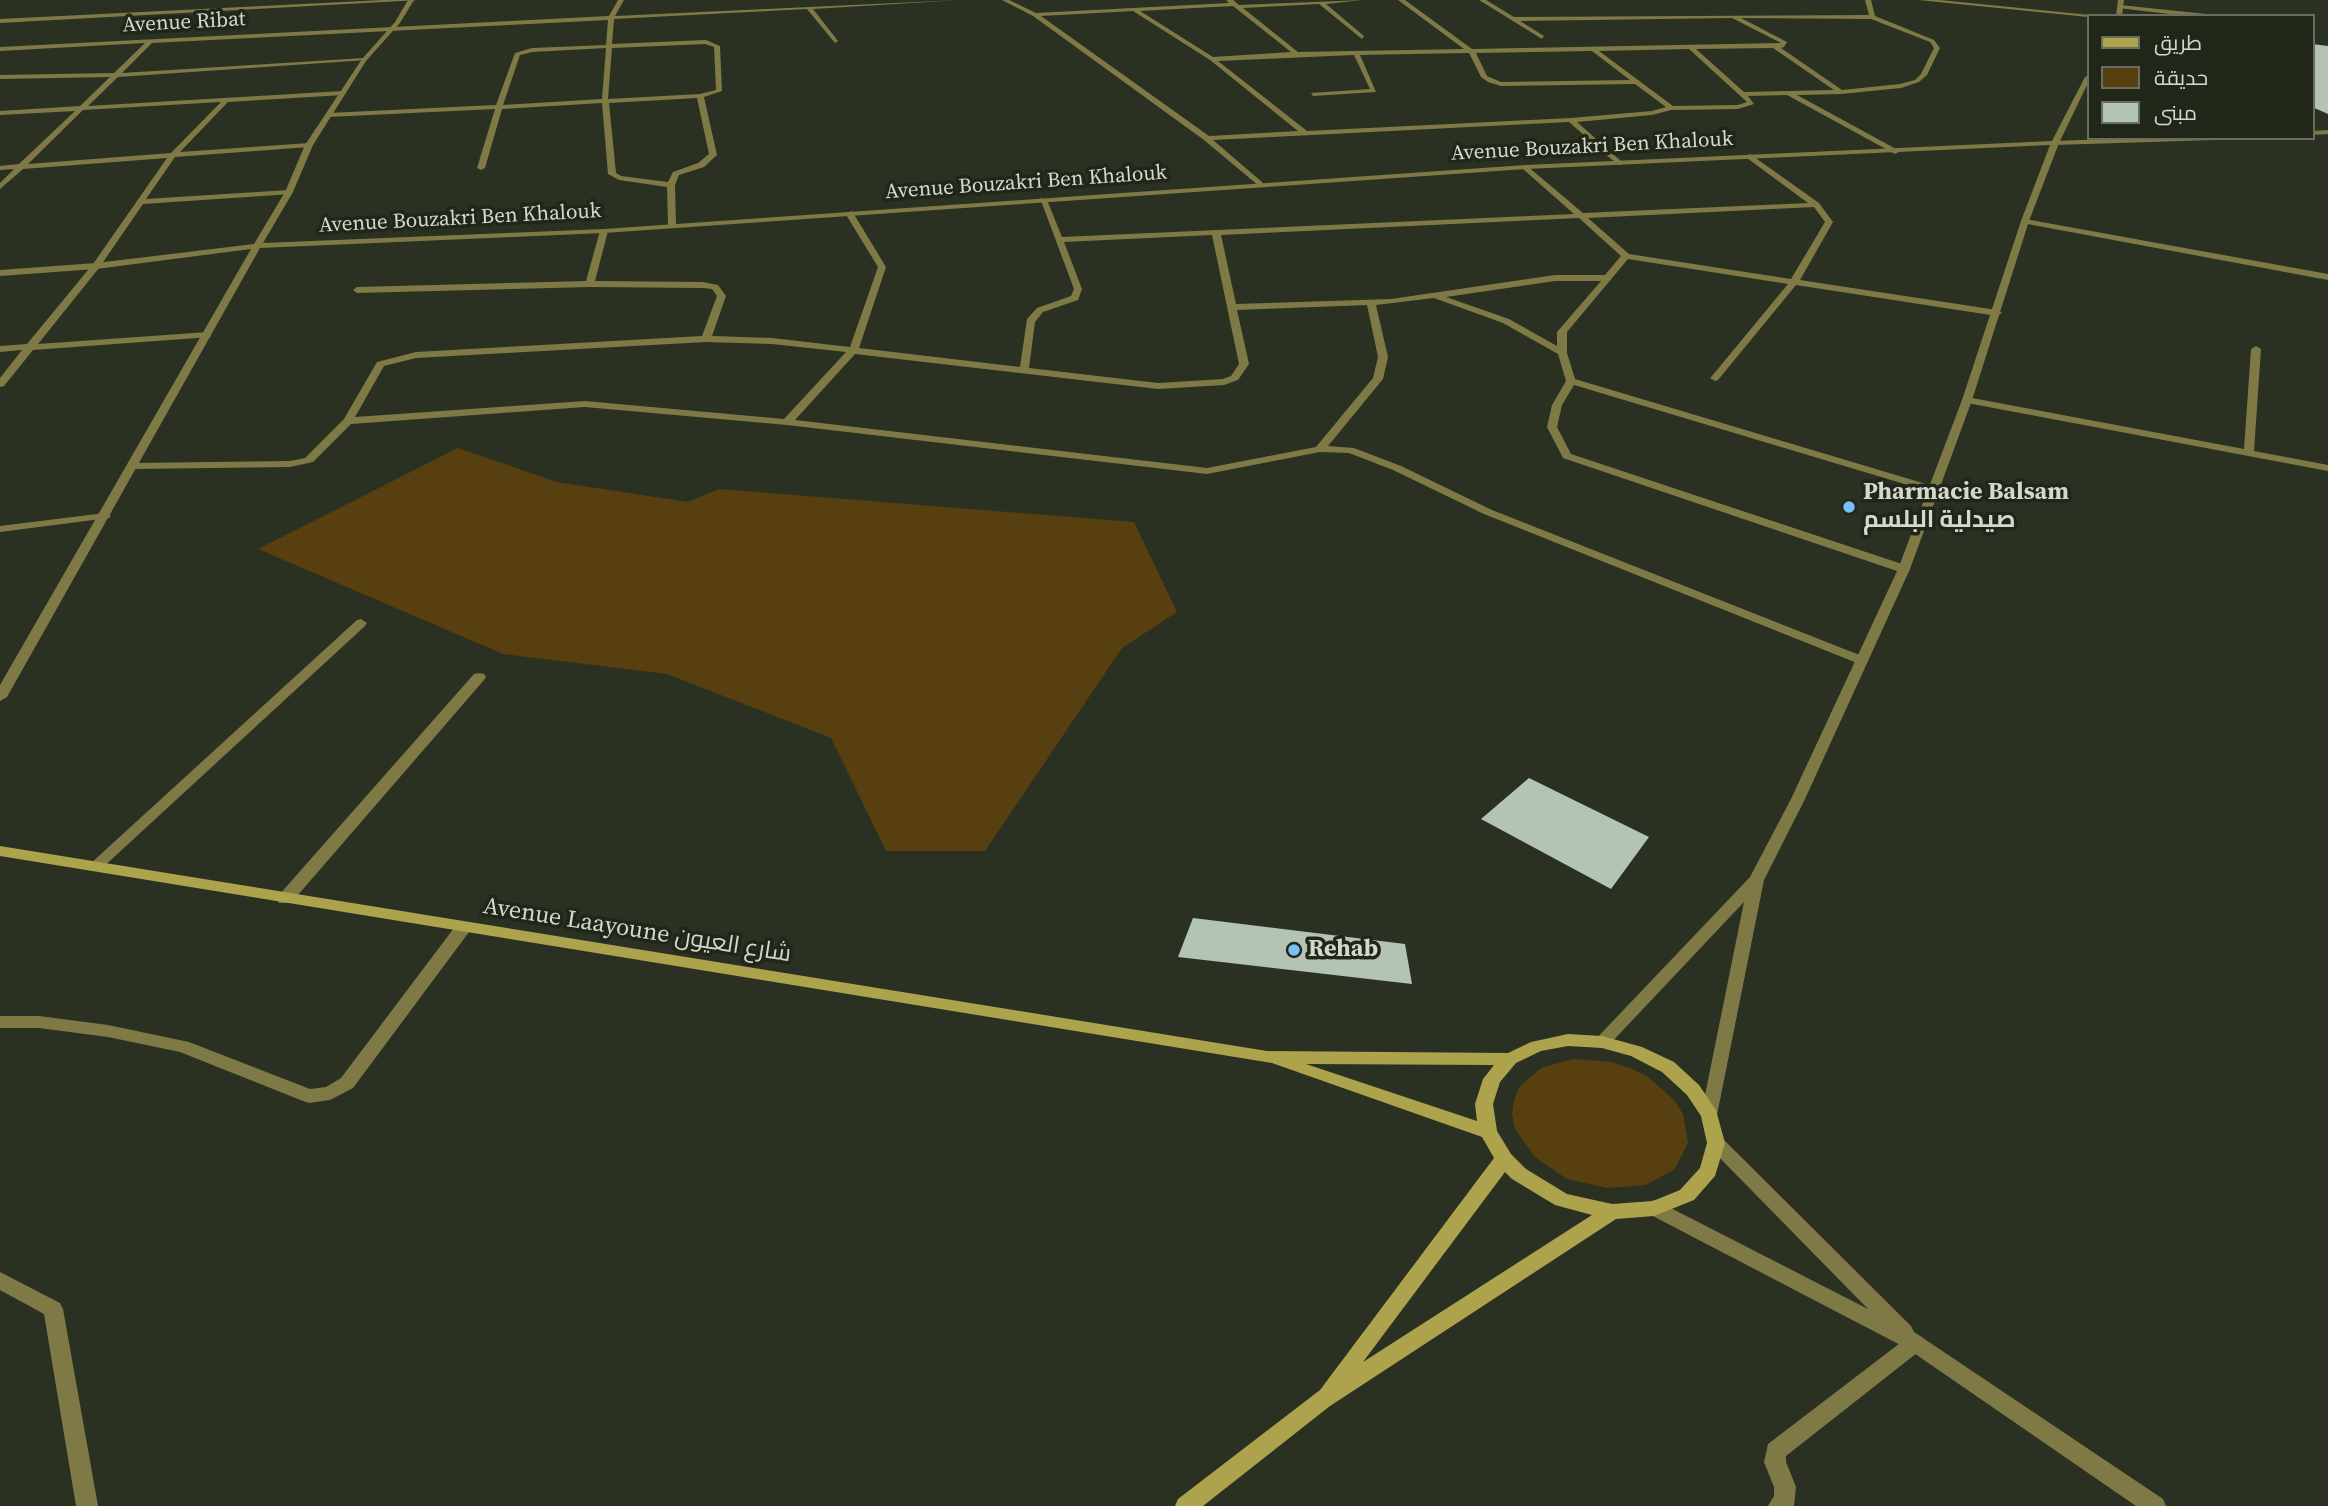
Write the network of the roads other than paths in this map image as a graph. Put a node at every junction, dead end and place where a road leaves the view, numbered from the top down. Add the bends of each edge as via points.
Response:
1 (413, 0) edge
2 (621, 0) edge
3 (957, 0) edge
4 (1005, 0) edge
5 (1360, 0) edge
6 (1401, 0) edge
7 (1482, 0) edge
8 (1868, 0) edge
9 (1921, 0) edge
10 (1320, 2) junction
11 (1234, 3) edge
12 (2120, 3) edge
13 (808, 8) junction
14 (1136, 10) junction
15 (2166, 14) edge
16 (1035, 15) junction
17 (2086, 15) edge
18 (1733, 16) junction
19 (611, 17) junction
20 (1872, 17) junction
21 (1511, 19) junction
22 (0, 21) edge
23 (392, 29) junction
24 (1362, 37) dead end
25 (1542, 37) dead end
26 (835, 41) dead end
27 (149, 43) junction
28 (1774, 46) junction
29 (610, 47) junction
30 (1691, 48) junction
31 (0, 49) edge
32 (1594, 50) junction
33 (1472, 52) junction
34 (1356, 53) junction
35 (1297, 54) junction
36 (1212, 59) junction
37 (364, 60) junction
38 (116, 75) junction
39 (0, 77) edge
40 (1636, 82) junction
41 (2086, 82) edge
42 (1841, 92) junction
43 (343, 93) junction
44 (1789, 93) junction
45 (1313, 94) dead end
46 (1742, 94) junction
47 (700, 96) junction
48 (605, 100) junction
49 (225, 102) junction
50 (499, 107) junction
51 (1671, 108) junction
52 (79, 110) junction
53 (0, 113) edge
54 (328, 115) junction
55 (1571, 120) junction
56 (1307, 134) junction
57 (1207, 138) junction
58 (2141, 140) edge
59 (2055, 143) junction
60 (309, 145) junction
61 (1895, 152) junction
62 (172, 156) junction
63 (1750, 156) junction
64 (1618, 163) junction
65 (19, 167) junction
66 (1526, 167) junction
67 (0, 168) edge
68 (481, 168) dead end
69 (1259, 184) junction
70 (671, 185) junction
71 (0, 187) edge
72 (289, 192) junction
73 (1043, 200) junction
74 (143, 202) junction
75 (1816, 205) junction
76 (849, 213) junction
77 (1578, 216) junction
78 (2025, 221) junction
79 (672, 225) junction
80 (604, 231) junction
81 (1216, 233) junction
82 (1058, 240) junction
83 (257, 246) junction
84 (1626, 257) junction
85 (96, 266) junction
86 (0, 274) edge
87 (2328, 277) edge
88 (1609, 278) junction
89 (1794, 282) junction
90 (590, 284) junction
91 (357, 290) dead end
92 (1432, 295) junction
93 (1371, 304) junction
94 (1233, 307) junction
95 (1997, 313) junction
96 (208, 335) junction
97 (706, 339) junction
98 (29, 347) junction
99 (0, 349) edge
100 (854, 349) junction
101 (2256, 349) dead end
102 (1562, 352) junction
103 (1024, 370) junction
104 (1715, 378) dead end
105 (1571, 381) junction
106 (0, 384) edge
107 (1967, 400) junction
108 (348, 421) junction
109 (787, 422) junction
110 (1320, 449) junction
111 (2249, 453) junction
112 (134, 466) junction
113 (2328, 468) edge
114 (1932, 489) junction
115 (105, 516) junction
116 (0, 528) edge
117 (1904, 569) junction
118 (361, 623) dead end
119 (1862, 661) junction
120 (479, 677) dead end
121 (0, 697) edge
122 (0, 851) edge
123 (95, 867) junction
124 (1756, 880) junction
125 (285, 899) junction
126 (463, 928) junction
127 (0, 1022) edge
128 (1602, 1042) junction
129 (1267, 1057) junction
130 (1510, 1059) junction
131 (1710, 1115) junction
132 (1488, 1132) junction
133 (1716, 1143) junction
134 (1504, 1159) junction
135 (1654, 1208) junction
136 (1612, 1212) junction
137 (0, 1280) edge
138 (1915, 1343) junction
139 (1323, 1399) junction
140 (87, 1506) edge
141 (1185, 1506) edge
142 (1779, 1506) edge
143 (2155, 1506) edge

1 - 22 street
1 - 23 street
2 - 19 street
3 - 13 street, Avenue Ribat
4 - 16 street
5 - 10 street
6 - 33 street
7 - 21 street
8 - 20 street
9 - 17 street
10 - 11 street
10 - 24 street
11 - 14 street
11 - 35 street
12 - 15 street
13 - 19 street, Avenue Ribat
13 - 26 street
14 - 16 street
14 - 36 street
16 - 57 street
18 - 20 street
18 - 21 street
18 - 28 street via 1786,45
19 - 23 street, Avenue Ribat
19 - 29 street
20 - 42 street via 1926,37 1937,48 1917,81
21 - 25 street
23 - 27 street, Avenue Ribat
23 - 37 street
27 - 31 street, Avenue Ribat
27 - 38 street
28 - 30 street
28 - 42 street
29 - 47 street via 715,43 719,91
29 - 48 street
29 - 50 street via 517,54
30 - 32 street
30 - 46 street
32 - 33 street
32 - 40 street
33 - 34 street
33 - 40 street via 1484,78 1501,84
34 - 35 street
34 - 45 street via 1374,91
35 - 36 street
36 - 56 street
37 - 38 street
37 - 43 street
38 - 39 street
38 - 52 street
40 - 51 street
41 - 59 street
42 - 44 street
43 - 49 street
43 - 54 street
44 - 46 street
44 - 61 street
46 - 51 street via 1752,103
47 - 48 street
47 - 70 street via 713,155 676,174
48 - 50 street
48 - 70 street via 612,174
49 - 52 street
49 - 62 street
50 - 54 street
50 - 68 street
51 - 55 street
52 - 53 street
52 - 65 street
54 - 60 street
55 - 56 street
55 - 64 street
56 - 57 street
57 - 69 street
58 - 59 street, Avenue Bouzakri Ben Khalouk
59 - 61 street, Avenue Bouzakri Ben Khalouk
59 - 78 street
60 - 62 street
60 - 72 street
61 - 63 street, Avenue Bouzakri Ben Khalouk
62 - 65 street
62 - 74 street
63 - 64 street, Avenue Bouzakri Ben Khalouk
63 - 75 street
64 - 66 street, Avenue Bouzakri Ben Khalouk
65 - 67 street
65 - 71 street
66 - 69 street, Avenue Bouzakri Ben Khalouk
66 - 77 street
69 - 73 street, Avenue Bouzakri Ben Khalouk
70 - 79 street
72 - 74 street
72 - 83 street
73 - 76 street, Avenue Bouzakri Ben Khalouk
73 - 82 street
74 - 85 street
75 - 77 street
75 - 89 street via 1829,222
76 - 79 street, Avenue Bouzakri Ben Khalouk
76 - 100 street via 882,267
77 - 81 street
77 - 84 street
78 - 87 street
78 - 95 street
79 - 80 street, Avenue Bouzakri Ben Khalouk
80 - 83 street, Avenue Bouzakri Ben Khalouk
80 - 90 street
81 - 82 street
81 - 94 street
82 - 103 street via 1078,289 1075,298 1040,310 1030,321
83 - 85 street, Avenue Bouzakri Ben Khalouk
83 - 96 street
84 - 88 street
84 - 89 street
85 - 86 street, Avenue Bouzakri Ben Khalouk
85 - 98 street
88 - 92 street via 1555,278
88 - 102 street via 1562,332
89 - 95 street
89 - 104 street
90 - 91 street
90 - 97 street via 715,287 722,296
92 - 93 street
92 - 102 street via 1506,321
93 - 94 street
93 - 110 street via 1383,357 1378,379
94 - 103 street via 1244,363 1235,378 1224,382 1158,386
95 - 107 street
96 - 98 street
96 - 112 street
97 - 100 street
97 - 108 street via 387,360 371,376
98 - 99 street
98 - 106 street
100 - 103 street
100 - 109 street
101 - 111 street
102 - 105 street
105 - 114 street
105 - 117 street via 1552,417 1552,427 1564,453 1572,459
107 - 111 street
107 - 114 street
108 - 109 street via 586,404
108 - 112 street via 309,460 290,464
109 - 110 street via 1207,471
110 - 119 street via 1350,450 1397,468 1488,512
111 - 113 street
112 - 115 street
114 - 117 street
115 - 116 street
115 - 121 street
117 - 119 street
118 - 123 street
119 - 124 street
120 - 125 street
122 - 123 main road, Avenue Laayoune شارع العيون
123 - 125 main road, Avenue Laayoune شارع العيون
124 - 128 street
124 - 131 street
125 - 126 main road, Avenue Laayoune شارع العيون
126 - 127 street via 347,1083 330,1093 309,1096 183,1046 108,1031
126 - 129 main road, Avenue Laayoune شارع العيون
128 - 130 main road via 1568,1040 1537,1046
128 - 131 main road via 1636,1051 1668,1067 1693,1090
129 - 130 main road
129 - 132 main road
130 - 132 main road via 1492,1079 1484,1104
131 - 133 main road
132 - 134 main road
133 - 135 main road via 1708,1171 1687,1195
133 - 138 street
134 - 136 main road via 1519,1174 1562,1200
134 - 139 main road
135 - 136 main road
135 - 138 street
136 - 139 main road
137 - 140 street via 53,1309
138 - 142 street via 1776,1451 1785,1501
138 - 143 street
139 - 141 main road

